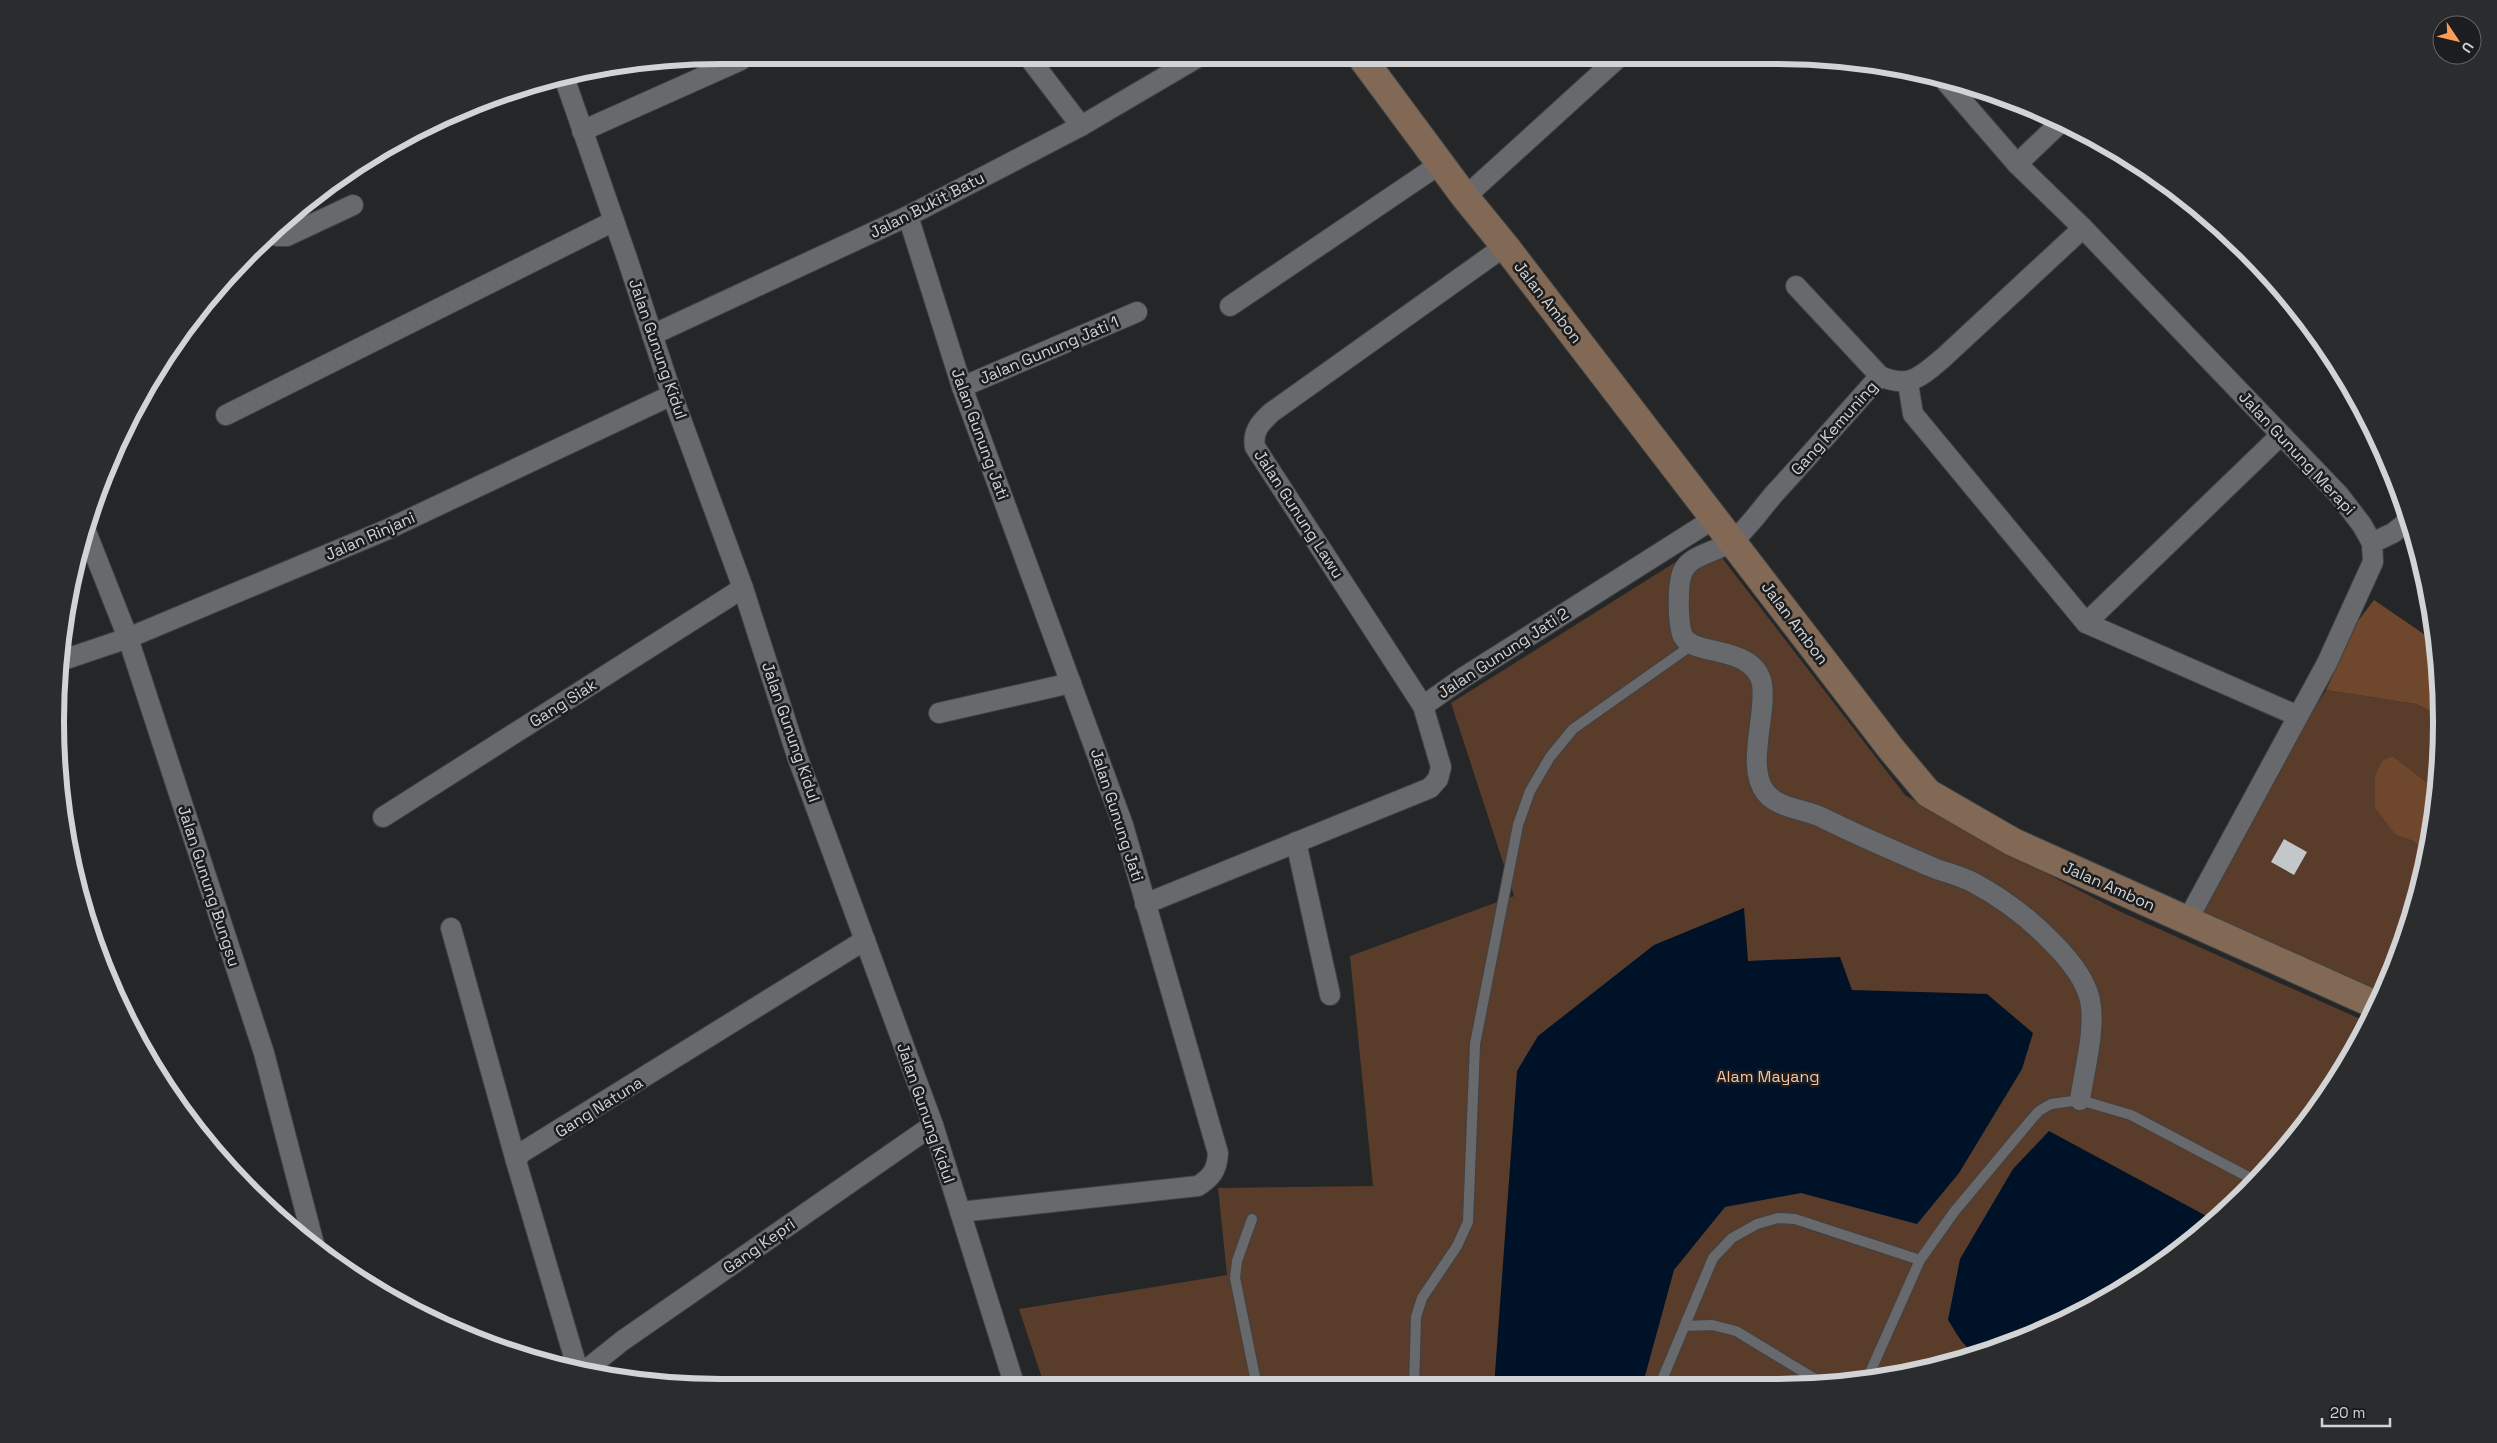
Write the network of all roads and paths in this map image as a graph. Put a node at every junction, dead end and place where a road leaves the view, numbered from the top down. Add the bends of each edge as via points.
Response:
1 (732, 64) edge
2 (1034, 64) edge
3 (1186, 64) edge
4 (1366, 64) edge
5 (1611, 64) edge
6 (566, 82) edge
7 (1951, 88) edge
8 (1081, 126) junction
9 (2056, 127) edge
10 (582, 131) junction
11 (1440, 164) junction
12 (2017, 164) junction
13 (1465, 197) junction
14 (353, 205) dead end
15 (908, 216) junction
16 (614, 221) junction
17 (2083, 228) junction
18 (278, 236) edge
19 (1505, 246) junction
20 (1796, 286) dead end
21 (1230, 306) dead end
22 (1137, 312) dead end
23 (652, 335) junction
24 (1880, 376) junction
25 (1908, 383) junction
26 (962, 387) junction
27 (672, 395) junction
28 (226, 416) dead end
29 (2282, 435) junction
30 (1715, 518) junction
31 (2403, 525) edge
32 (89, 540) edge
33 (1732, 541) junction
34 (2372, 544) junction
35 (743, 588) junction
36 (2086, 623) junction
37 (128, 638) junction
38 (1692, 645) junction
39 (67, 659) edge
40 (1071, 684) junction
41 (1423, 706) junction
42 (939, 713) dead end
43 (2298, 716) junction
44 (383, 817) dead end
45 (1296, 842) junction
46 (1146, 904) junction
47 (2187, 921) junction
48 (451, 928) dead end
49 (865, 940) junction
50 (1330, 995) dead end
51 (2370, 1002) edge
52 (2080, 1100) junction
53 (932, 1125) junction
54 (516, 1161) junction
55 (2250, 1178) edge
56 (960, 1212) junction
57 (1252, 1219) dead end
58 (313, 1236) edge
59 (1920, 1260) junction
60 (1685, 1326) junction
61 (576, 1363) edge
62 (589, 1366) edge
63 (1870, 1373) edge
64 (1812, 1378) edge
65 (1013, 1379) edge
66 (1256, 1379) edge
67 (1414, 1379) edge
68 (1662, 1379) edge

1 - 10 street
2 - 8 street
3 - 8 street, Jalan Bukit Batu
4 - 11 street, Jalan Ambon
5 - 13 street
6 - 10 street, Jalan Gunung Kidul
7 - 12 street, Jalan Gunung Merapi
8 - 15 street, Jalan Bukit Batu
9 - 12 street
10 - 16 street, Jalan Gunung Kidul
11 - 13 street, Jalan Ambon
11 - 21 street
12 - 17 street, Jalan Gunung Merapi
13 - 19 street, Jalan Ambon
14 - 18 street via 287,236
15 - 23 street, Jalan Bukit Batu
15 - 26 street, Jalan Gunung Jati
16 - 23 street, Jalan Gunung Kidul
16 - 28 street
17 - 25 street via 1943,358
17 - 29 street, Jalan Gunung Merapi
19 - 30 street, Jalan Ambon
19 - 41 street, Jalan Gunung Lawu via 1272,412 1261,422 1254,439 1255,447
20 - 24 street
22 - 26 street, Jalan Gunung Jati 1
23 - 27 street, Jalan Gunung Kidul
24 - 25 street, Gang Kemuning
24 - 33 street, Gang Kemuning
25 - 36 street via 1913,414
26 - 40 street, Jalan Gunung Jati
27 - 35 street, Jalan Gunung Kidul
27 - 37 street, Jalan Rinjani via 386,530
29 - 34 street, Jalan Gunung Merapi via 2339,495
29 - 36 street
30 - 33 street, Jalan Ambon
30 - 41 street, Jalan Gunung Jati 2
31 - 34 street
32 - 37 street, Jalan Gunung Bungsu
33 - 38 street via 1690,562 1680,580 1681,631 1684,639
33 - 47 street, Jalan Ambon via 1928,793 2013,842
34 - 43 street via 2373,562 2327,663
35 - 44 street, Gang Siak
35 - 49 street, Jalan Gunung Kidul via 797,756
36 - 43 street
37 - 39 street, Jalan Rinjani
37 - 58 street, Jalan Gunung Bungsu via 264,1053
38 - 52 street via 1727,654 1749,663 1758,672 1762,684 1762,708 1756,755 1761,785 1772,799 1972,882 2009,904 2073,964 2090,998 2092,1018
38 - 67 lane via 1573,729 1550,757 1530,791 1518,825 1475,1044 1468,1222 1457,1246 1422,1298 1416,1317
40 - 42 street
40 - 46 street, Jalan Gunung Jati via 1123,825
41 - 45 street, Jalan Gunung Jati 2 via 1441,767 1438,779 1430,788
43 - 47 street
45 - 46 street, Jalan Gunung Jati 2
45 - 50 street
46 - 56 street, Jalan Gunung Jati via 1218,1153 1217,1167 1209,1179 1198,1186
47 - 51 street, Jalan Ambon
48 - 54 street
49 - 53 street, Jalan Gunung Kidul
49 - 54 street, Gang Natuna via 521,1153
52 - 55 lane via 2131,1115
52 - 59 lane via 2051,1104 2039,1111 1954,1212
53 - 56 street, Jalan Gunung Kidul
53 - 62 street, Gang Kepri
54 - 61 street
56 - 65 street, Jalan Gunung Kidul
57 - 66 lane via 1237,1261 1235,1278
59 - 60 lane via 1795,1219 1778,1218 1757,1224 1732,1238 1713,1258
59 - 63 lane
60 - 64 lane via 1712,1325 1736,1331
60 - 68 lane

